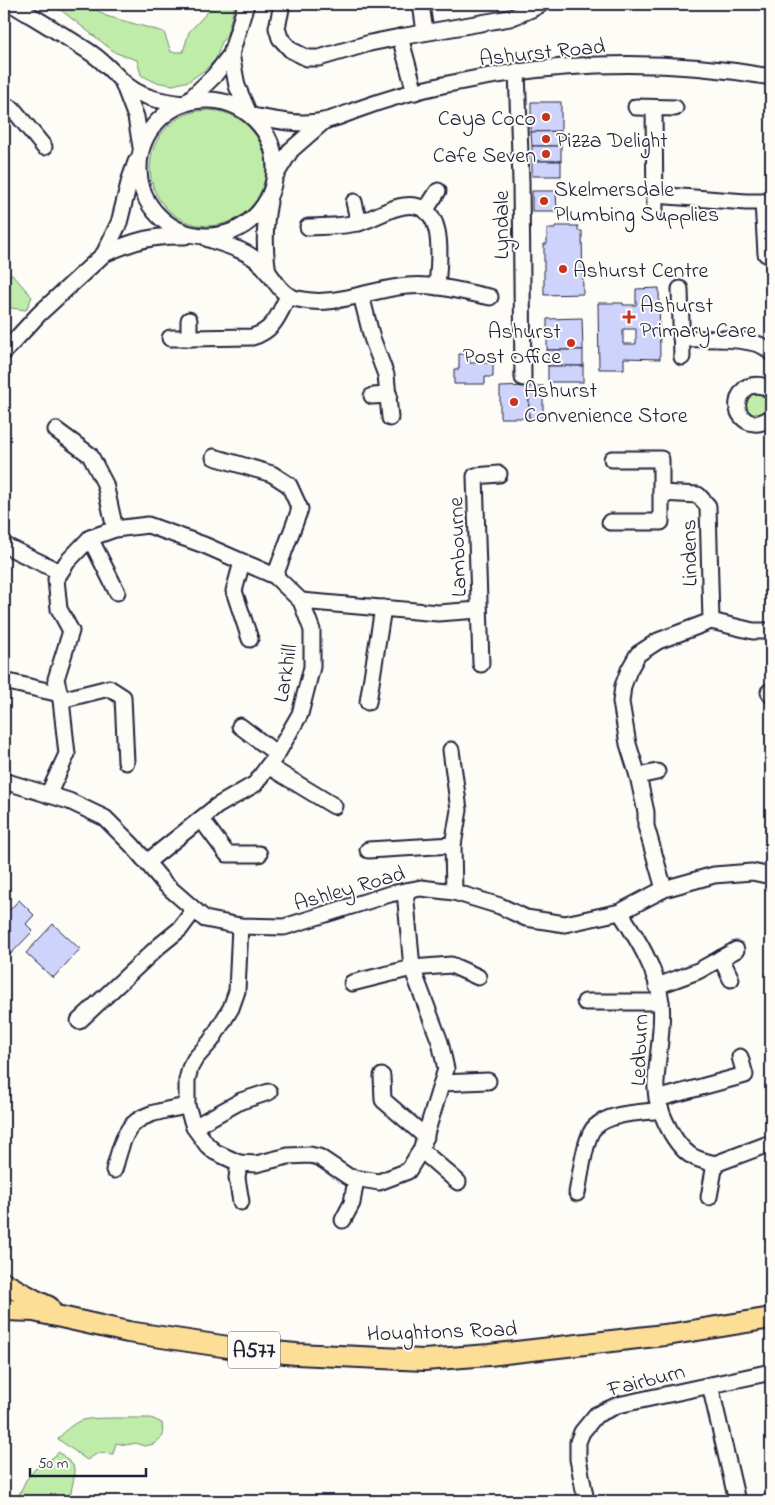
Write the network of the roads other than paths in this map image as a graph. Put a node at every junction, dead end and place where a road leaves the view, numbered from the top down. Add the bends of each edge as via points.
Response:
1 (12, 4) edge
2 (246, 4) edge
3 (282, 4) edge
4 (421, 4) edge
5 (541, 4) edge
6 (425, 32) junction
7 (400, 37) junction
8 (231, 54) junction
9 (517, 72) junction
10 (771, 77) edge
11 (123, 83) junction
12 (415, 92) junction
13 (185, 103) junction
14 (4, 105) edge
15 (636, 107) dead end
16 (654, 108) junction
17 (675, 108) dead end
18 (250, 115) junction
19 (323, 122) junction
20 (44, 147) dead end
21 (141, 149) junction
22 (275, 176) junction
23 (438, 191) dead end
24 (655, 194) junction
25 (270, 196) junction
26 (354, 202) dead end
27 (767, 202) edge
28 (425, 211) junction
29 (655, 211) dead end
30 (359, 223) junction
31 (308, 227) dead end
32 (197, 236) junction
33 (104, 254) junction
34 (766, 254) dead end
35 (268, 273) junction
36 (437, 287) junction
37 (680, 290) dead end
38 (361, 295) junction
39 (288, 296) junction
40 (490, 297) dead end
41 (189, 320) dead end
42 (170, 338) dead end
43 (189, 338) junction
44 (681, 339) junction
45 (4, 352) edge
46 (771, 354) edge
47 (682, 357) dead end
48 (523, 378) dead end
49 (770, 385) edge
50 (372, 396) dead end
51 (389, 396) junction
52 (771, 417) edge
53 (390, 418) dead end
54 (56, 430) dead end
55 (214, 457) dead end
56 (612, 459) dead end
57 (499, 474) dead end
58 (662, 494) junction
59 (610, 522) dead end
60 (115, 529) junction
61 (90, 538) junction
62 (4, 545) edge
63 (242, 562) junction
64 (60, 572) junction
65 (275, 576) junction
66 (117, 592) dead end
67 (301, 601) junction
68 (383, 608) junction
69 (479, 610) junction
70 (711, 621) junction
71 (771, 631) edge
72 (250, 640) dead end
73 (481, 664) dead end
74 (4, 681) edge
75 (61, 697) junction
76 (368, 702) dead end
77 (240, 726) dead end
78 (451, 750) dead end
79 (277, 754) junction
80 (126, 762) dead end
81 (268, 766) junction
82 (657, 772) dead end
83 (638, 776) junction
84 (4, 781) edge
85 (48, 795) junction
86 (334, 806) dead end
87 (201, 819) junction
88 (453, 844) junction
89 (368, 850) dead end
90 (259, 854) dead end
91 (147, 862) junction
92 (771, 876) edge
93 (664, 889) junction
94 (405, 891) junction
95 (454, 892) junction
96 (194, 910) junction
97 (620, 912) junction
98 (240, 926) junction
99 (736, 950) dead end
100 (721, 958) junction
101 (412, 968) junction
102 (478, 977) dead end
103 (731, 979) dead end
104 (352, 982) dead end
105 (657, 986) junction
106 (585, 1002) dead end
107 (661, 1002) junction
108 (80, 1022) dead end
109 (740, 1057) dead end
110 (382, 1076) dead end
111 (488, 1081) dead end
112 (442, 1083) junction
113 (269, 1092) dead end
114 (659, 1104) junction
115 (187, 1106) junction
116 (194, 1127) junction
117 (424, 1143) junction
118 (771, 1143) edge
119 (239, 1162) junction
120 (715, 1164) junction
121 (114, 1170) dead end
122 (356, 1179) junction
123 (458, 1182) dead end
124 (577, 1193) dead end
125 (709, 1197) dead end
126 (242, 1202) dead end
127 (343, 1220) dead end
128 (4, 1284) edge
129 (4, 1310) edge
130 (771, 1318) edge
131 (86, 1322) junction
132 (771, 1372) edge
133 (710, 1385) junction
134 (586, 1501) edge
135 (737, 1501) edge

1 - 11 street via 90,53
2 - 8 street
3 - 7 street via 277,28 280,38 291,50 307,58 319,58
4 - 6 street
5 - 6 street via 510,18
6 - 7 street
7 - 12 street
8 - 13 street via 214,76
8 - 18 street via 237,86
9 - 10 street, Ashurst Road via 624,64 702,67
9 - 12 street, Ashurst Road
9 - 48 street, Lyndale
11 - 13 street via 151,99
11 - 21 street via 136,117
12 - 19 street, Ashurst Road
13 - 18 street via 222,102
13 - 21 street via 165,114 151,129
14 - 20 street via 12,109
15 - 16 street
16 - 17 street
16 - 24 street
18 - 19 street, Ashurst Road via 289,122
18 - 22 street via 267,134 274,154
19 - 22 street, Ashurst Road via 291,150
21 - 32 street via 138,174 147,202 155,214 173,228
21 - 33 street via 119,223
22 - 25 street
23 - 28 street
24 - 27 street
24 - 29 street
25 - 32 street via 258,214 242,228 222,236
25 - 35 street via 264,240
26 - 30 street
27 - 34 street
28 - 30 street via 404,206
28 - 36 street via 438,236
30 - 31 street
32 - 33 street via 140,239
32 - 35 street via 251,256
33 - 45 street via 39,314
35 - 39 street
36 - 38 street via 409,285
36 - 40 street
37 - 44 street
38 - 39 street via 315,301
38 - 51 street via 386,375
39 - 43 street via 274,323 260,335
41 - 43 street
42 - 43 street
44 - 46 street via 738,340 758,344
44 - 47 street
49 - 52 street via 747,387 737,404 742,417 753,423
50 - 51 street
51 - 53 street
54 - 60 street via 90,455 105,484
55 - 65 street via 272,474 289,486 300,509
56 - 58 street, Lindens via 661,459
57 - 69 street, Lambourne via 475,476
58 - 59 street, Lindens via 661,522
58 - 70 street, Lindens via 698,495 708,506
60 - 61 street, Larkhill
60 - 63 street, Larkhill via 148,525 204,544
61 - 64 street, Larkhill
61 - 66 street
62 - 64 street
63 - 65 street, Larkhill
63 - 72 street, Larkhill via 234,591
64 - 75 street via 56,579 59,609 70,632 56,679
65 - 67 street, Larkhill
67 - 68 street, Lambourne
67 - 79 street, Larkhill via 312,630 312,667 300,714
68 - 69 street, Lambourne via 438,613
68 - 76 street
69 - 73 street, Lambourne
70 - 71 street via 753,631
70 - 83 street via 658,641 638,654 629,670 621,702 628,744
74 - 75 street
75 - 80 street via 109,688 123,697
75 - 85 street via 66,754
77 - 79 street
78 - 88 street via 459,810
79 - 81 street, Larkhill
81 - 86 street
81 - 87 street, Larkhill via 255,784
82 - 83 street
83 - 93 street via 646,826
84 - 85 street, Ashley Road
85 - 91 street, Ashley Road via 105,818
87 - 90 street via 227,854
87 - 91 street, Larkhill
88 - 89 street
88 - 95 street
91 - 96 street, Ashley Road
92 - 93 street, Ashley Road via 752,872 714,875
93 - 97 street, Ashley Road
94 - 95 street, Ashley Road via 421,888
94 - 98 street, Ashley Road via 284,927
94 - 101 street
95 - 97 street, Ashley Road via 526,918 565,924
96 - 98 street, Ashley Road via 205,919
96 - 108 street via 180,929
97 - 105 street, Ledburn via 649,964
98 - 115 street via 234,1000 221,1026 190,1068
99 - 100 street, Ledburn
100 - 103 street
100 - 105 street, Ledburn via 698,971
101 - 102 street via 451,966
101 - 104 street
101 - 112 street via 440,1042 446,1070
105 - 107 street, Ledburn
106 - 107 street, Ledburn
107 - 114 street, Ledburn via 656,1084
109 - 114 street, Ledburn via 744,1075
110 - 117 street via 383,1100
111 - 112 street
112 - 117 street
113 - 116 street via 241,1101
114 - 120 street, Ledburn via 672,1136 690,1155
114 - 124 street, Ledburn via 612,1117 594,1127 586,1145
115 - 116 street
115 - 121 street via 156,1113 136,1123 123,1141
116 - 119 street via 215,1152
117 - 122 street via 408,1170 379,1182
117 - 123 street
118 - 120 street
119 - 122 street via 256,1164 310,1154
119 - 126 street via 236,1178
120 - 125 street
122 - 127 street via 352,1203
128 - 131 main road, Houghtons Road / A577
129 - 131 main road, Houghtons Road / A577 via 34,1311
130 - 131 main road, Houghtons Road / A577 via 673,1334 424,1360 242,1349 174,1340
132 - 133 street, Fairburn
133 - 134 street, Fairburn via 618,1405 596,1415 578,1442
133 - 135 street, Fairburn

